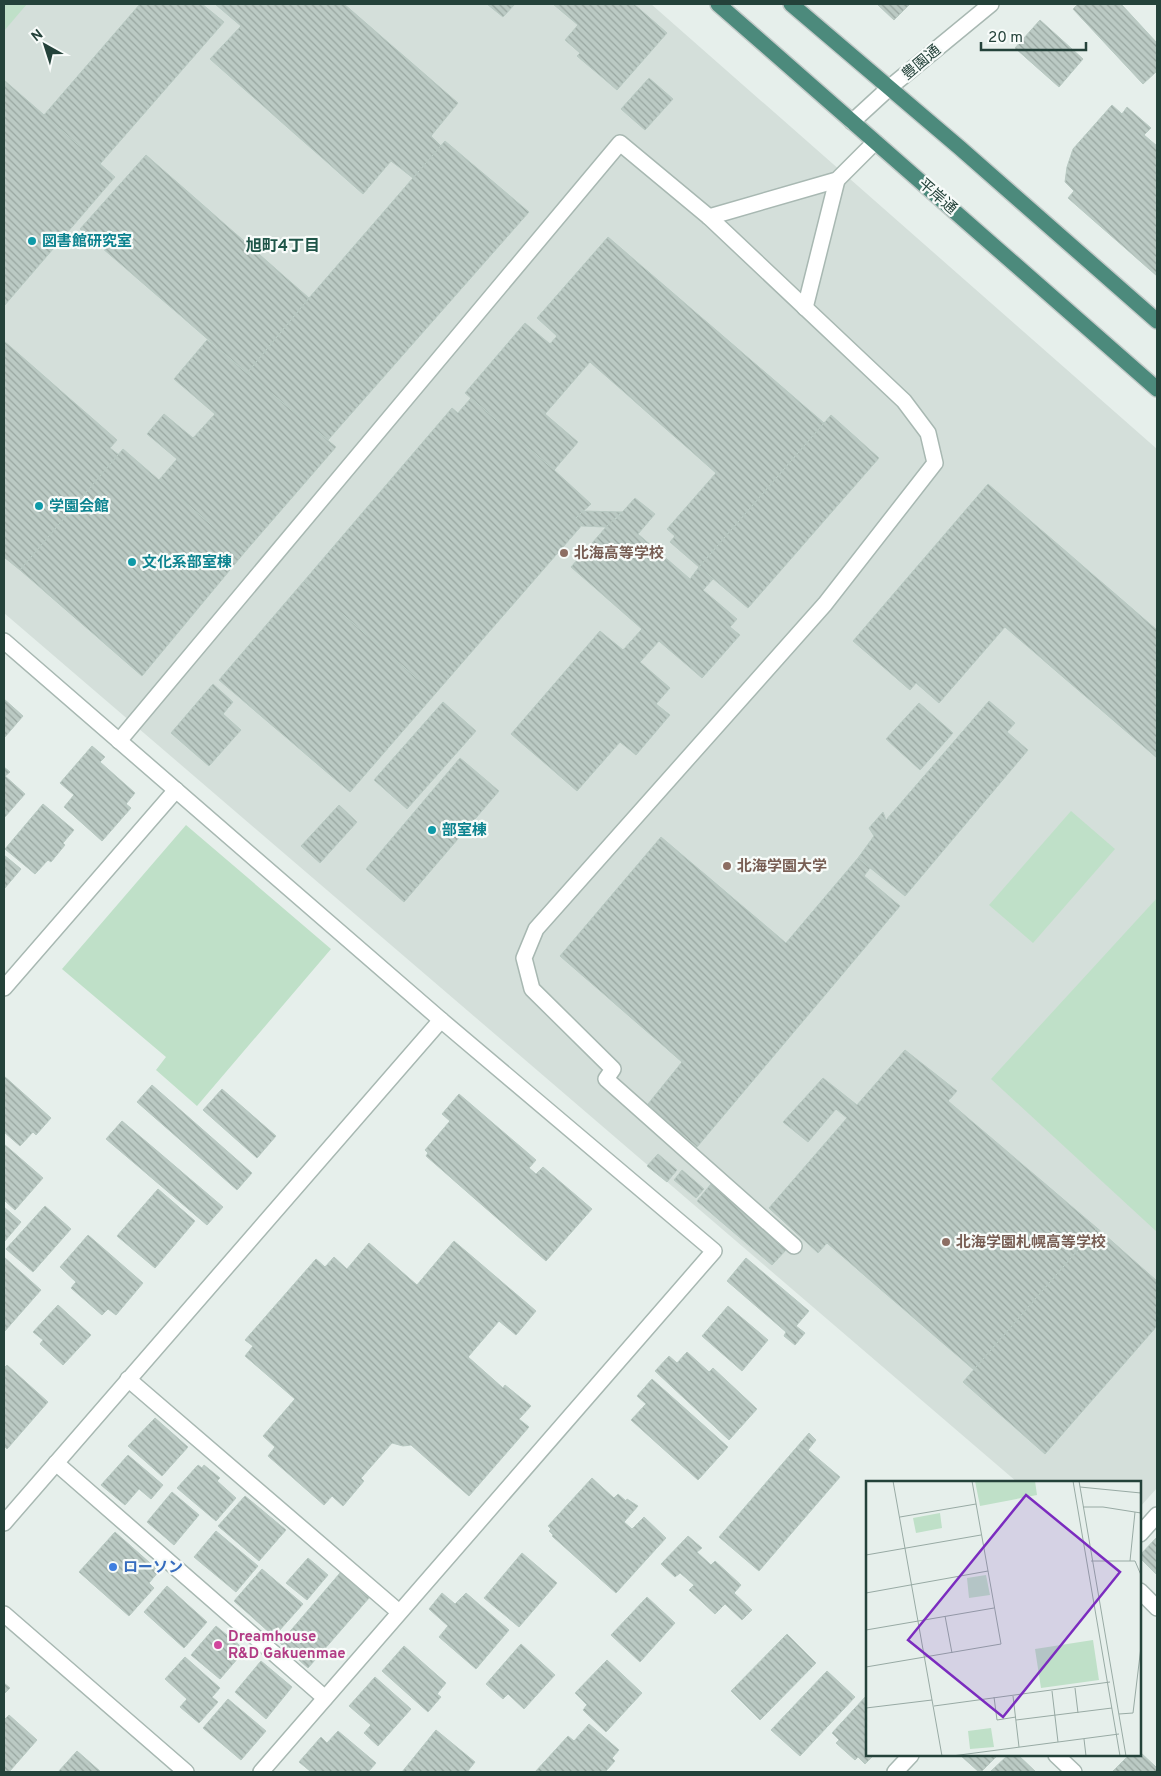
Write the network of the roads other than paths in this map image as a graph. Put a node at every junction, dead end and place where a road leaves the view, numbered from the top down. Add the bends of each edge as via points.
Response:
1 (718, 4) edge
2 (791, 4) edge
3 (991, 4) edge
4 (889, 88) junction
5 (852, 122) junction
6 (875, 142) junction
7 (837, 180) junction
8 (709, 217) junction
9 (805, 308) junction
10 (1157, 321) edge
11 (1157, 389) edge
12 (4, 641) edge
13 (119, 741) junction
14 (176, 790) junction
15 (4, 988) edge
16 (441, 1020) junction
17 (794, 1246) dead end
18 (128, 1379) junction
19 (56, 1463) junction
20 (1157, 1515) edge
21 (4, 1523) edge
22 (1141, 1533) edge
23 (1141, 1592) edge
24 (1157, 1608) edge
25 (399, 1612) junction
26 (4, 1614) edge
27 (325, 1698) junction
28 (910, 1756) edge
29 (1057, 1756) edge
30 (186, 1772) edge
31 (261, 1772) edge
32 (895, 1772) edge
33 (1074, 1772) edge

1 - 5 highway, 平岸通
2 - 4 highway
3 - 4 street, 豊園通
4 - 5 street, 豊園通
4 - 10 highway
5 - 6 highway, 平岸通
6 - 7 street
6 - 11 highway, 平岸通
7 - 8 street
7 - 9 street
8 - 9 street
8 - 13 street via 620,143
9 - 17 street via 904,401 928,433 935,463 825,604 536,929 524,958 532,989 613,1069 606,1079
12 - 13 street
13 - 14 street
14 - 15 street
14 - 16 street
16 - 18 street
16 - 25 street via 714,1251
18 - 19 street
18 - 25 street
19 - 21 street
19 - 27 street
20 - 22 street
23 - 24 street
25 - 27 street
26 - 30 street
27 - 31 street
28 - 32 street
29 - 33 street

